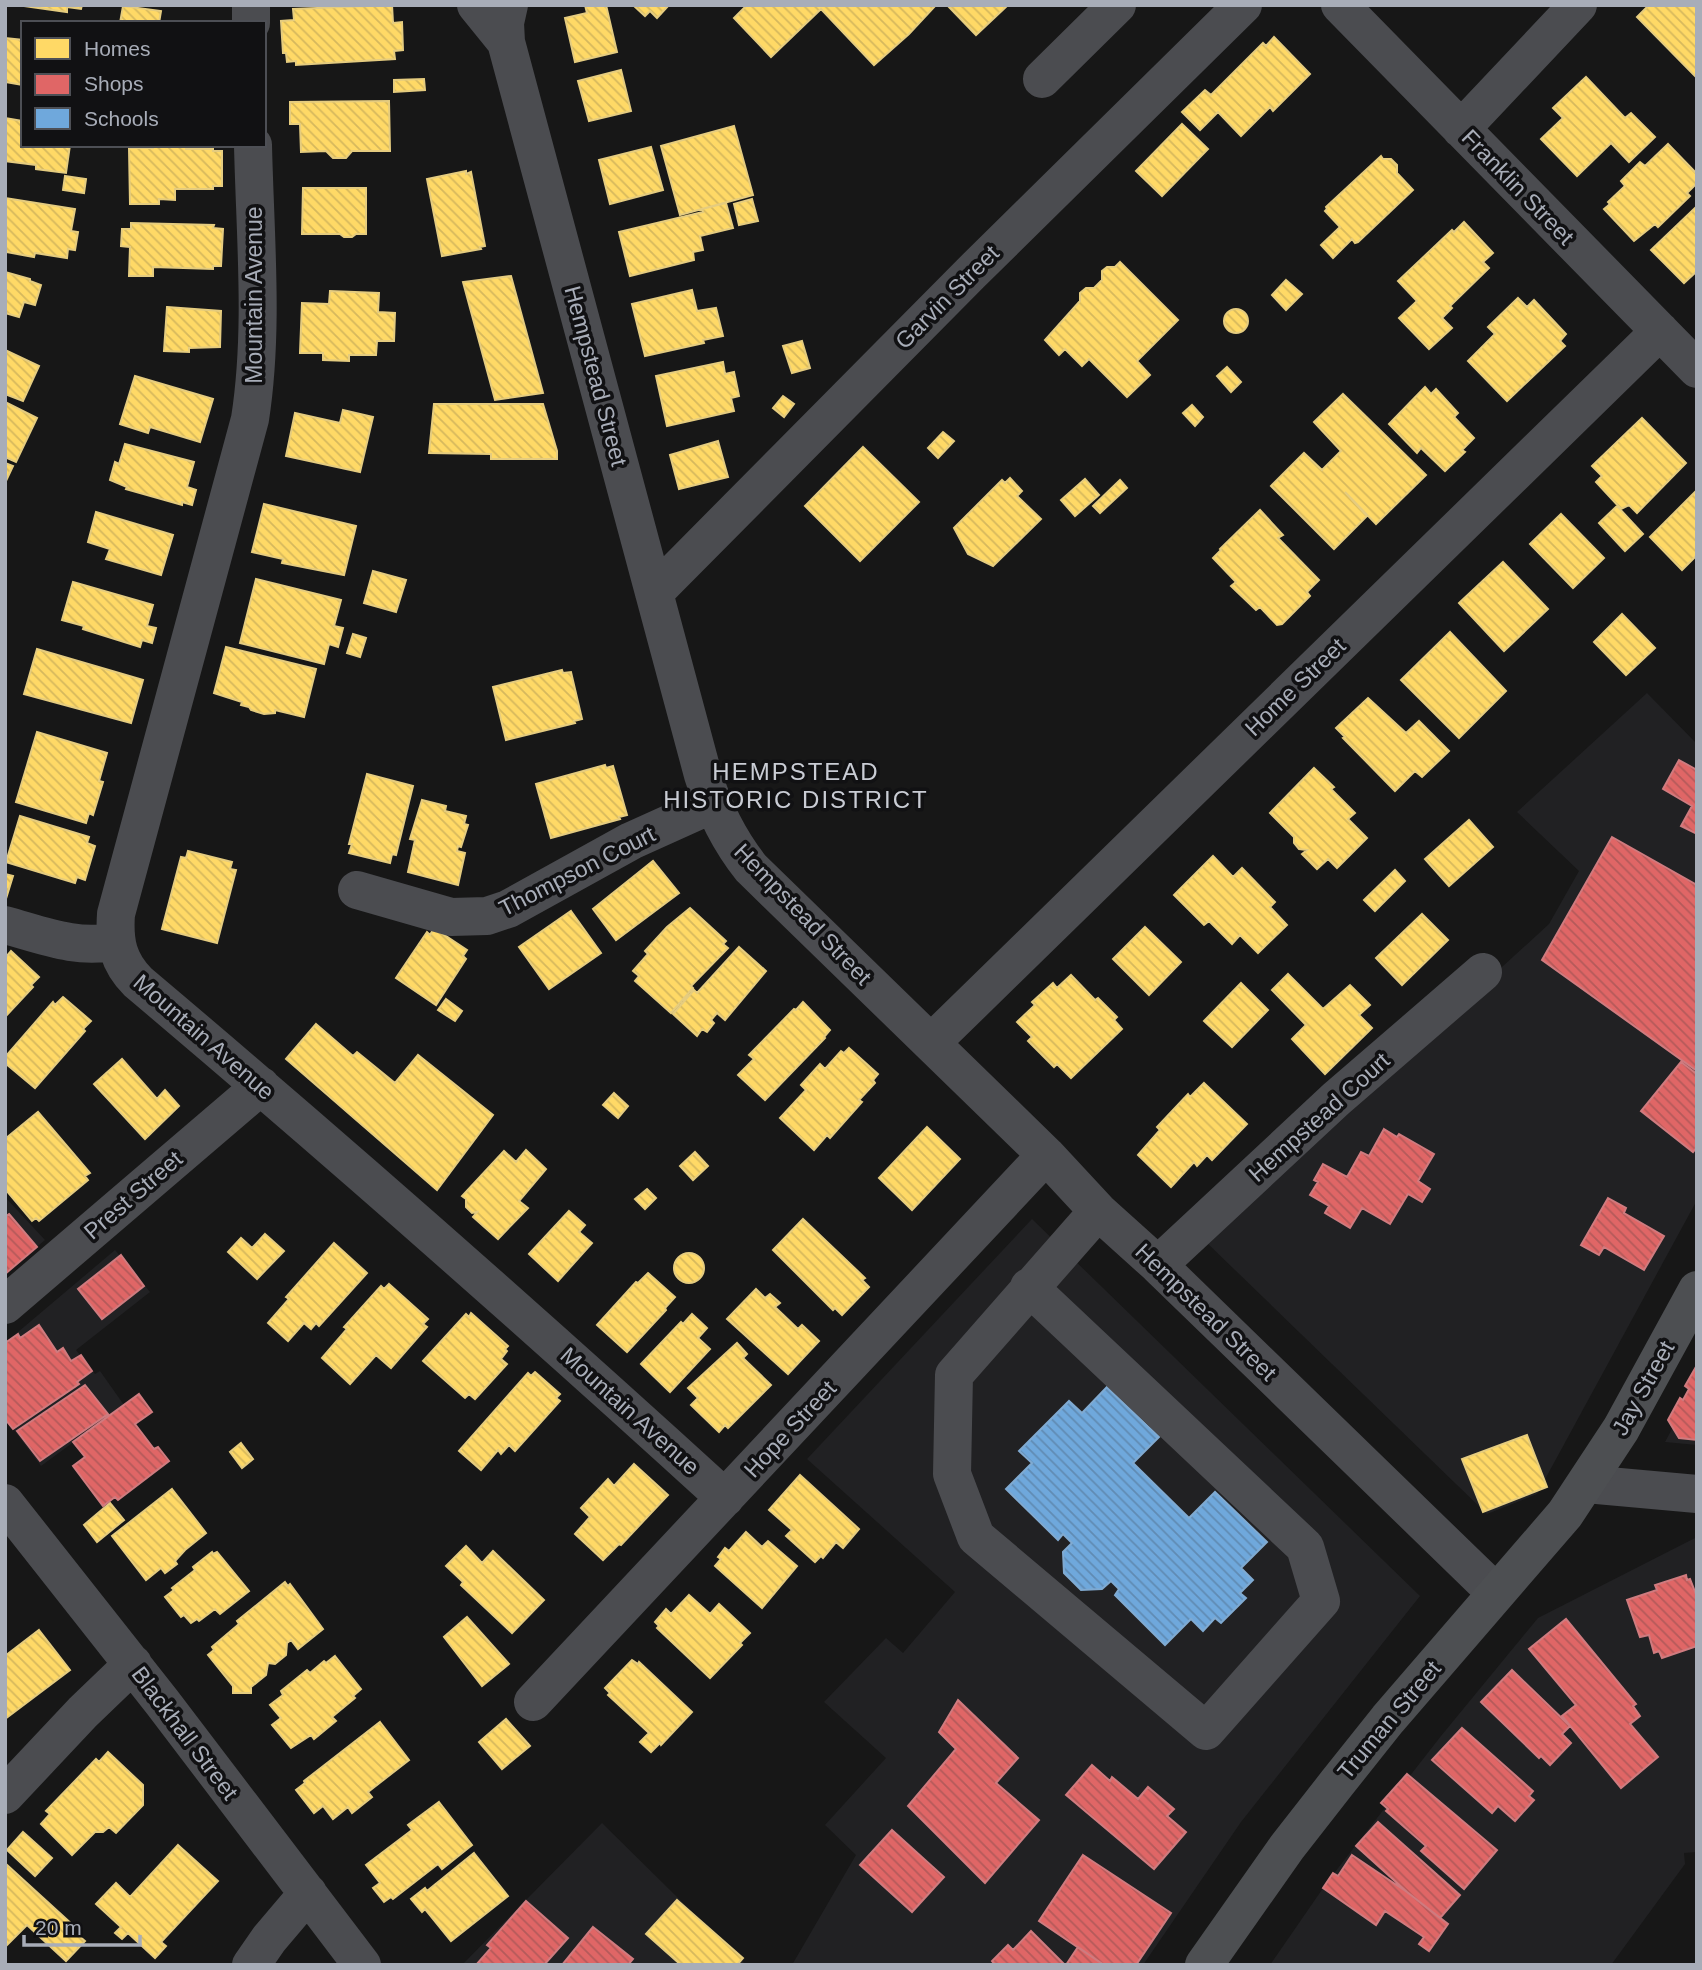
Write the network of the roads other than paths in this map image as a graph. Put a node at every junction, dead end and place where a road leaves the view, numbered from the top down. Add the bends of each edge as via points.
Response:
1 (476, 5) edge
2 (509, 5) edge
3 (1117, 5) edge
4 (1243, 5) edge
5 (1340, 5) edge
6 (1578, 5) edge
7 (506, 43) junction
8 (1042, 79) dead end
9 (1461, 129) junction
10 (253, 147) edge
11 (1660, 331) junction
12 (1697, 369) edge
13 (654, 593) junction
14 (712, 804) junction
15 (357, 890) dead end
16 (5, 925) edge
17 (116, 941) junction
18 (1483, 972) dead end
19 (931, 1043) junction
20 (261, 1086) junction
21 (1046, 1155) junction
22 (1098, 1211) junction
23 (1158, 1265) junction
24 (1030, 1287) junction
25 (1697, 1290) edge
26 (5, 1305) edge
27 (1586, 1484) junction
28 (1697, 1494) edge
29 (726, 1498) junction
30 (5, 1503) edge
31 (1496, 1593) junction
32 (133, 1664) junction
33 (533, 1702) dead end
34 (5, 1795) edge
35 (308, 1894) junction
36 (251, 1965) edge
37 (362, 1965) edge
38 (1203, 1965) edge

1 - 7 street
2 - 7 street, Hempstead Street
3 - 8 street
4 - 13 street, Garvin Street
5 - 9 street, Franklin Street
6 - 9 street
7 - 13 street, Hempstead Street
9 - 11 street, Franklin Street
10 - 17 street, Mountain Avenue via 257,331 250,418 117,914
11 - 12 street, Franklin Street
11 - 19 street, Home Street
13 - 14 street, Hempstead Street
14 - 15 street, Thompson Court via 487,916 451,917
14 - 19 street, Hempstead Street via 751,868
16 - 17 street via 76,944
17 - 20 street, Mountain Avenue via 122,962 138,982
18 - 23 street, Hempstead Court via 1336,1099
19 - 21 street, Hempstead Street
20 - 26 street, Prest Street
20 - 29 street, Mountain Avenue
21 - 22 street, Hempstead Street
21 - 29 street, Hope Street
22 - 23 street, Hempstead Street
22 - 24 street
23 - 31 street, Hempstead Street
24 - 24 street via 954,1375 952,1474 976,1537 1206,1731 1321,1601 1305,1547
25 - 27 main road, Jay Street
27 - 28 street
27 - 31 main road, Truman Street
29 - 33 street, Hope Street
30 - 32 street, Blackhall Street
31 - 38 main road, Truman Street via 1337,1783
32 - 34 street
32 - 35 street, Blackhall Street
35 - 36 street
35 - 37 street, Blackhall Street

